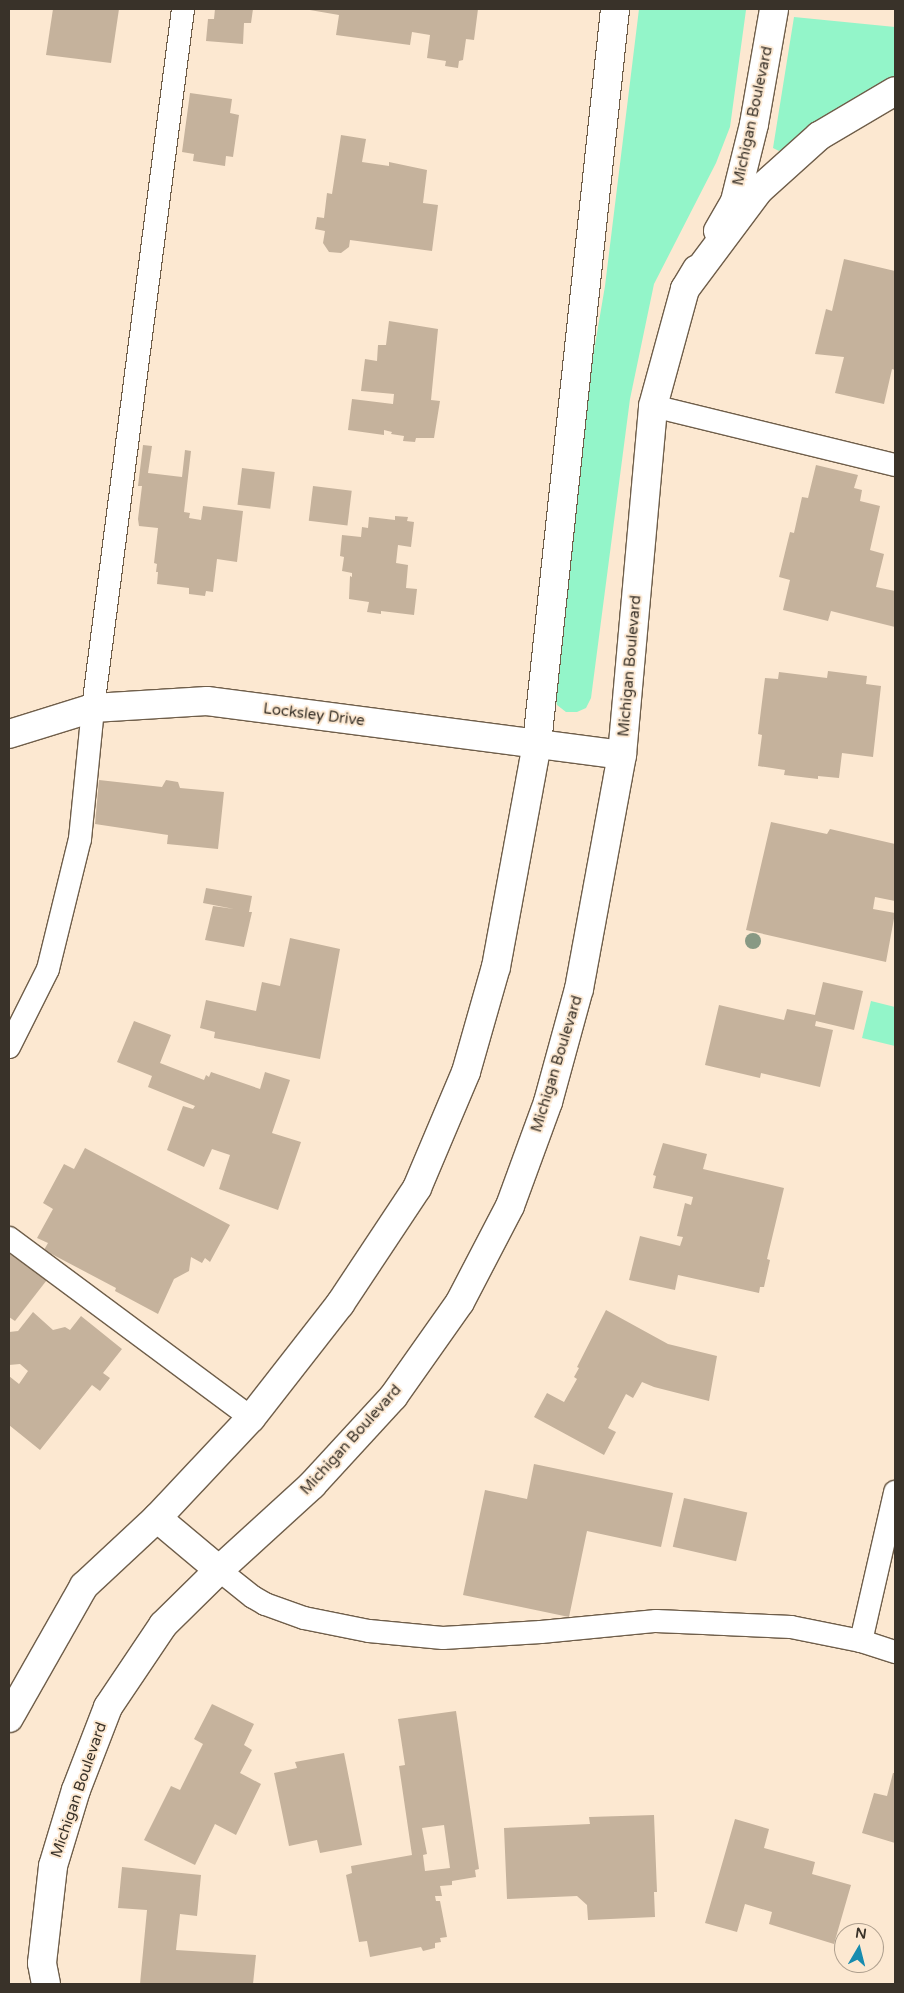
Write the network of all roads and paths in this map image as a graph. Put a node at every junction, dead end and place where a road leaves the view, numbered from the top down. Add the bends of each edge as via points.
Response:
1 (183, 9) edge
2 (615, 9) edge
3 (774, 9) edge
4 (895, 91) edge
5 (685, 289) junction
6 (653, 406) junction
7 (895, 465) edge
8 (93, 708) junction
9 (9, 734) edge
10 (537, 743) junction
11 (622, 755) junction
12 (9, 1047) edge
13 (9, 1238) edge
14 (251, 1418) junction
15 (895, 1492) edge
16 (158, 1518) junction
17 (219, 1570) junction
18 (861, 1641) junction
19 (895, 1652) edge
20 (9, 1718) edge
21 (46, 1984) edge

1 - 8 lane
2 - 10 street
3 - 5 street, Michigan Boulevard via 754,124 735,201
4 - 5 street via 819,136 759,190
5 - 6 street, Michigan Boulevard
6 - 7 lane
6 - 11 street, Michigan Boulevard
8 - 9 street, Locksley Drive
8 - 10 street, Locksley Drive via 207,701
8 - 12 lane via 80,839 53,950 48,969
10 - 11 street, Locksley Drive
10 - 14 street via 496,967 466,1072 417,1188 340,1304
11 - 17 street, Michigan Boulevard via 579,989 548,1102 510,1206 460,1302 393,1397 312,1485
13 - 14 lane
14 - 16 street
15 - 18 lane
16 - 17 street
16 - 20 street via 84,1586
17 - 18 lane via 265,1604 304,1618 369,1631 443,1638 656,1621 791,1627
17 - 21 street, Michigan Boulevard via 163,1625 108,1707 76,1790 53,1866 42,1963
18 - 19 lane

